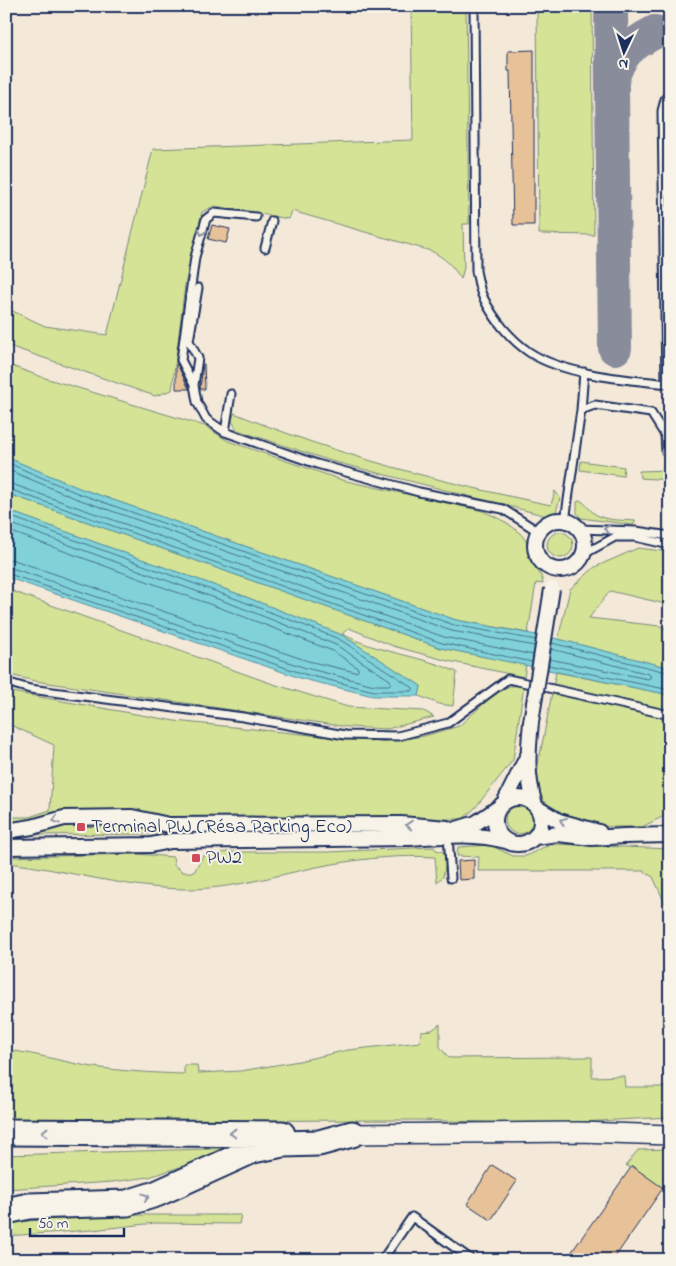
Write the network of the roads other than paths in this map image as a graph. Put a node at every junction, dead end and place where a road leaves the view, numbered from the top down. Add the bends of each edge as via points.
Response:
1 (474, 6) edge
2 (670, 94) edge
3 (256, 217) dead end
4 (272, 221) dead end
5 (265, 248) dead end
6 (198, 288) dead end
7 (584, 372) junction
8 (668, 384) edge
9 (194, 385) junction
10 (231, 394) dead end
11 (581, 410) junction
12 (225, 432) junction
13 (666, 452) dead end
14 (565, 521) junction
15 (579, 529) junction
16 (539, 532) junction
17 (670, 536) edge
18 (670, 545) edge
19 (584, 554) junction
20 (555, 570) junction
21 (6, 682) edge
22 (670, 715) edge
23 (528, 756) junction
24 (502, 804) junction
25 (536, 806) junction
26 (6, 831) edge
27 (447, 834) junction
28 (670, 835) edge
29 (624, 836) junction
30 (535, 837) junction
31 (6, 838) edge
32 (171, 841) junction
33 (506, 842) junction
34 (10, 848) edge
35 (451, 878) dead end
36 (670, 1124) edge
37 (6, 1132) edge
38 (578, 1132) junction
39 (352, 1134) junction
40 (670, 1135) edge
41 (14, 1207) edge
42 (382, 1260) edge
43 (472, 1260) edge

1 - 7 lane via 476,271 482,296 510,337 530,353 553,364
2 - 8 lane via 662,111
3 -> 9 lane via 214,213 206,219 195,256 181,360
4 - 5 lane
6 - 9 lane via 188,341 198,358
7 - 8 lane
7 - 11 lane
9 - 12 lane via 196,402 206,419
10 - 12 lane
11 - 13 lane via 595,405 651,413 665,435
11 - 14 lane
12 - 16 lane via 317,464 503,509
14 - 15 street
14 - 16 street via 550,522
17 -> 15 lane
15 - 19 street via 584,540
16 - 20 street via 534,547 536,555
18 - 19 lane via 635,537 615,537
19 - 20 street via 569,569
20 - 23 street, bridge
21 - 22 lane via 30,689 243,717 345,735 398,736 448,723 508,679
23 - 24 street
23 - 25 street via 529,786
24 - 25 street via 518,797
24 - 27 street via 476,823
24 - 33 street via 494,823
29 -> 25 street via 559,821
25 - 30 street via 541,823
27 -> 26 street via 401,824 169,825 132,817 64,818 32,828
27 - 32 street via 407,838
27 - 33 street
27 - 35 lane
28 - 29 street
29 - 30 street via 592,838 558,834
30 - 33 street via 521,844
31 - 32 street via 150,836
32 - 34 street via 151,845
36 - 38 main road
39 -> 37 highway
38 - 39 main road
38 - 40 main road
41 -> 39 highway via 127,1203 156,1194 253,1150 283,1144 319,1143
42 - 43 lane via 412,1217

